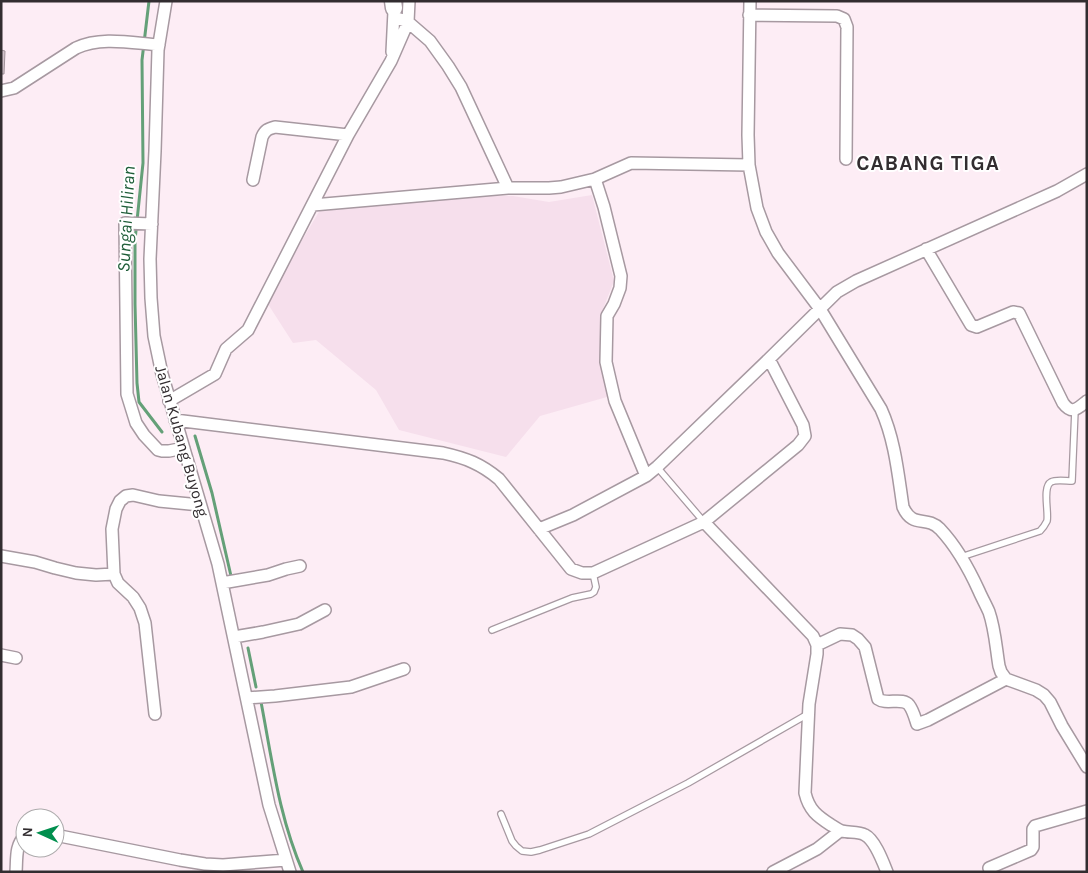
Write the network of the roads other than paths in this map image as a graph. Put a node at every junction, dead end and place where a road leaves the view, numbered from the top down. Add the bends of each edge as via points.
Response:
1 (166, 1) edge
2 (750, 1) edge
3 (397, 6) edge
4 (749, 14) junction
5 (408, 22) junction
6 (159, 45) junction
7 (392, 61) junction
8 (1, 91) edge
9 (348, 135) junction
10 (846, 158) dead end
11 (749, 165) junction
12 (1087, 174) edge
13 (595, 179) junction
14 (253, 180) dead end
15 (508, 188) junction
16 (313, 205) junction
17 (152, 224) junction
18 (926, 249) junction
19 (820, 309) junction
20 (769, 359) junction
21 (169, 401) junction
22 (1087, 401) edge
23 (1075, 410) junction
24 (176, 420) junction
25 (184, 448) junction
26 (658, 467) junction
27 (646, 476) junction
28 (200, 505) junction
29 (704, 522) junction
30 (539, 529) junction
31 (1, 556) edge
32 (961, 557) junction
33 (300, 566) dead end
34 (593, 573) junction
35 (114, 574) junction
36 (222, 583) junction
37 (325, 610) dead end
38 (492, 630) dead end
39 (234, 637) junction
40 (817, 645) junction
41 (1, 655) edge
42 (16, 658) dead end
43 (404, 669) dead end
44 (1006, 679) junction
45 (247, 698) junction
46 (155, 714) dead end
47 (808, 714) junction
48 (1087, 767) edge
49 (1087, 811) edge
50 (501, 814) dead end
51 (840, 831) junction
52 (65, 838) edge
53 (17, 858) edge
54 (286, 860) junction
55 (179, 866) edge
56 (989, 868) dead end
57 (16, 872) edge
58 (290, 872) edge
59 (773, 872) edge
60 (887, 872) edge

1 - 6 street, Jalan Kubang Buyong
2 - 4 street
3 - 5 street
3 - 5 street
3 - 7 street
4 - 10 street via 837,16 844,19 847,27
4 - 11 street
5 - 7 street
5 - 15 street via 430,41 461,87
6 - 8 street via 85,44 14,88
6 - 17 street, Jalan Kubang Buyong
7 - 9 street
9 - 14 street via 269,128 262,137
9 - 16 street
11 - 13 street via 631,163
11 - 19 street via 757,208 766,232
12 - 18 street via 1057,191
13 - 15 street via 555,188
13 - 27 street via 621,276 620,288 607,316 606,362 615,401
15 - 16 street
16 - 21 street via 248,330 226,349 215,374
17 - 21 street, Jalan Kubang Buyong via 150,260 154,336
17 - 25 street via 125,223 127,394 136,423 158,450
18 - 19 street via 856,281 837,292
18 - 23 street via 971,325 976,327 1019,312 1063,403 1067,409
19 - 20 street
19 - 32 street via 887,422 906,515 935,525
20 - 26 street
20 - 29 street via 803,425 805,436 798,446
21 - 24 street, Jalan Kubang Buyong
22 - 23 street
23 - 32 lane via 1072,481 1050,482 1044,526 1040,531
24 - 25 street, Jalan Kubang Buyong
24 - 30 street via 461,457 489,470 499,479
25 - 28 street, Jalan Kubang Buyong
26 - 27 street
26 - 29 lane
27 - 30 street via 573,516
28 - 35 street via 126,496 116,509 112,529
28 - 36 street, Jalan Kubang Buyong
29 - 34 street
29 - 40 street via 813,636
30 - 34 street via 572,569
31 - 35 street via 76,573
32 - 44 street via 989,613 999,666
33 - 36 street
34 - 38 lane via 596,587 591,594 572,598
35 - 46 street via 140,608 145,623
36 - 39 street, Jalan Kubang Buyong
37 - 39 street via 299,624
39 - 45 street, Jalan Kubang Buyong
40 - 44 street via 840,634 858,639 865,647 878,699 906,702 917,724
40 - 47 street
41 - 42 street
43 - 45 street via 351,687
44 - 48 street via 1044,695
45 - 54 street, Jalan Kubang Buyong via 269,805
47 - 50 lane via 688,783 589,834 540,850 522,851 516,846
47 - 51 street via 804,793 812,811
49 - 56 street via 1035,826 1031,850
51 - 59 street via 817,849
51 - 60 street via 867,836
52 - 55 street
53 - 57 street
54 - 55 street
54 - 58 street, Jalan Kubang Buyong

